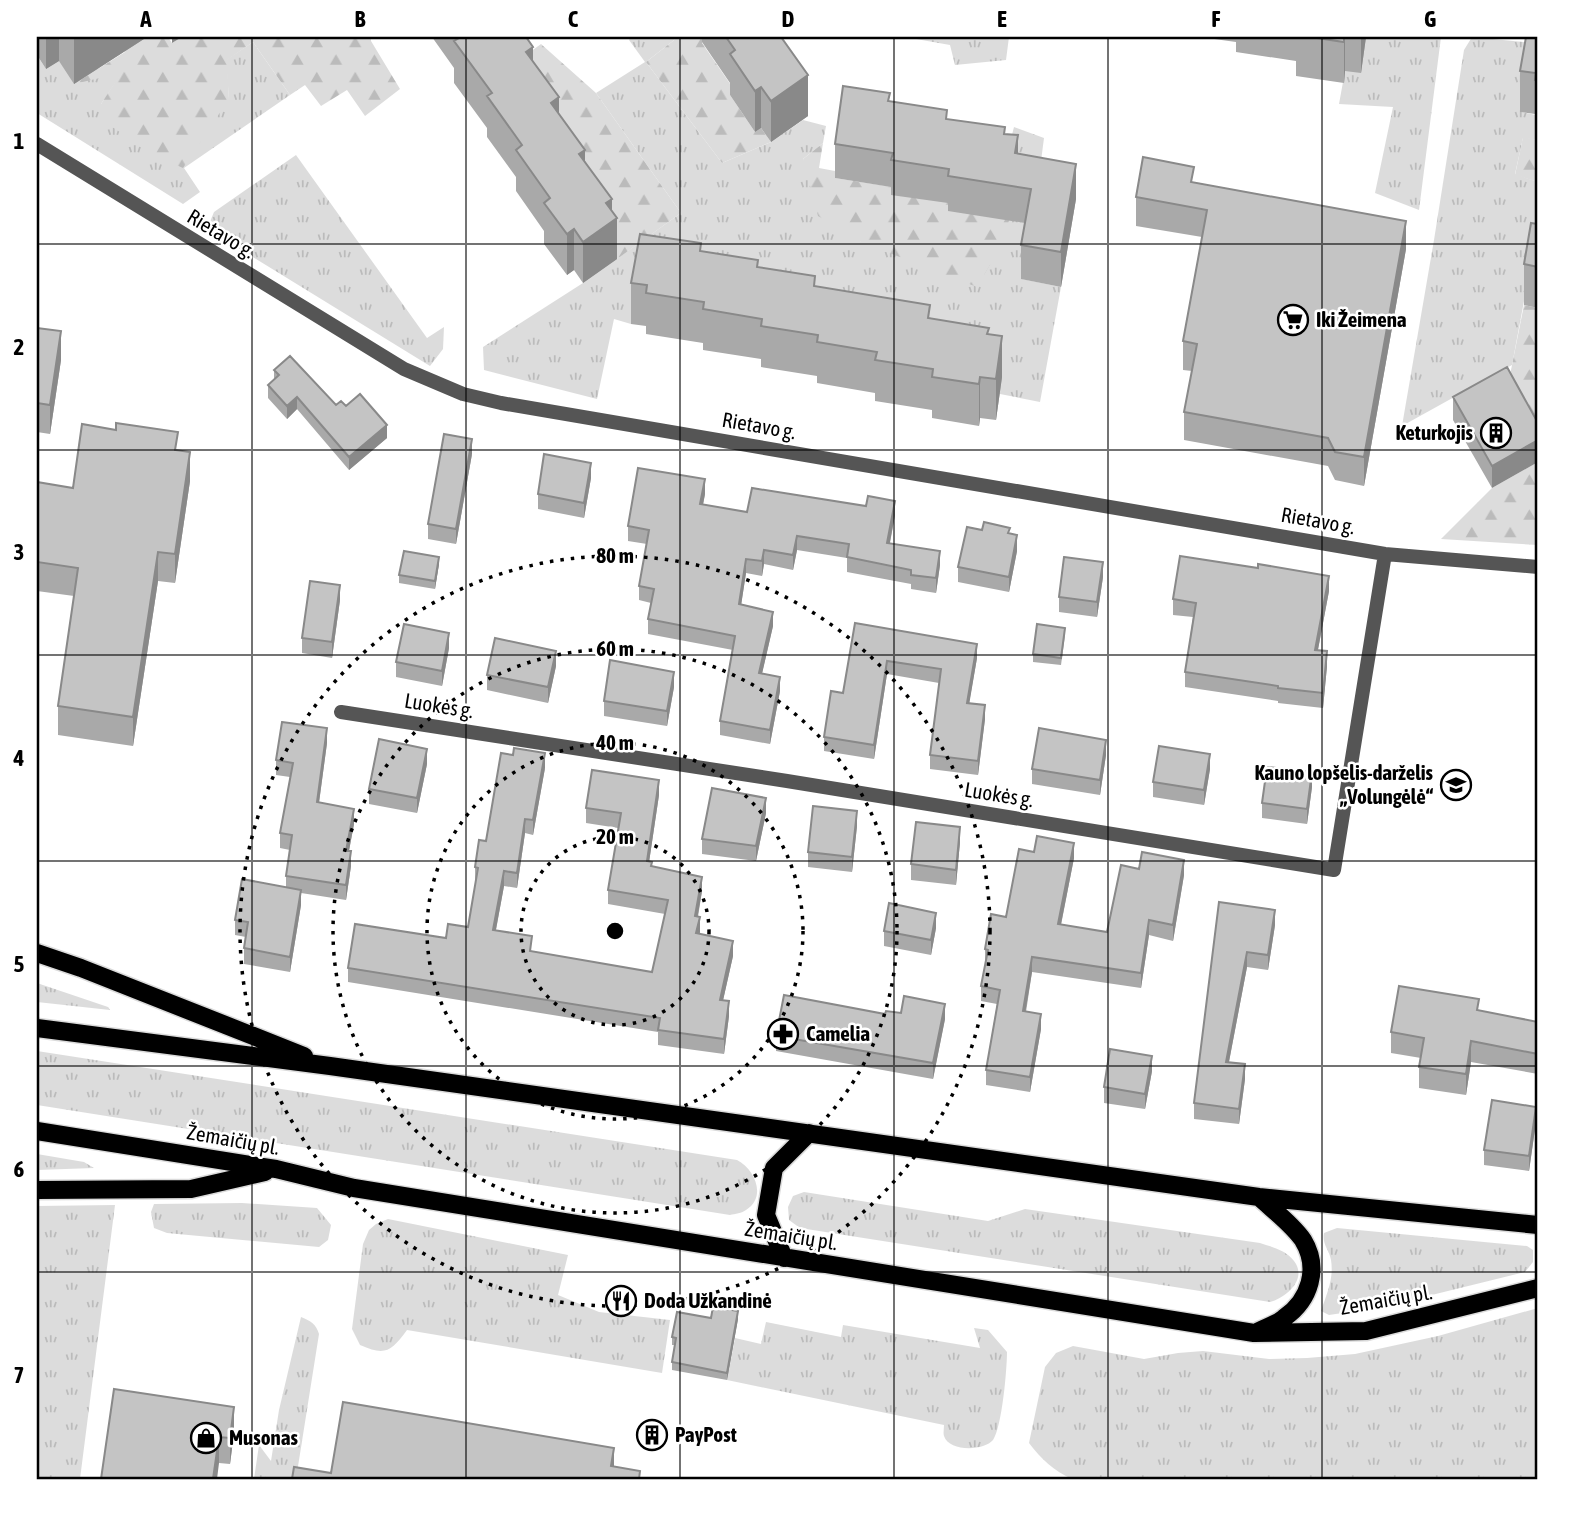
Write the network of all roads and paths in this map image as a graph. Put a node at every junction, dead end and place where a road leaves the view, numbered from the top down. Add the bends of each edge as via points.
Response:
1 (37, 144) edge
2 (1385, 554) junction
3 (1538, 567) edge
4 (341, 712) dead end
5 (37, 953) edge
6 (37, 1028) edge
7 (330, 1066) junction
8 (37, 1131) edge
9 (809, 1133) junction
10 (276, 1169) junction
11 (37, 1190) edge
12 (1259, 1197) junction
13 (1538, 1225) edge
14 (784, 1258) junction
15 (1538, 1288) edge
16 (1254, 1333) junction

1 - 2 street, Rietavo g. via 404,369 463,394
2 - 3 street, Rietavo g.
2 - 4 street, Luokės g. via 1334,870
5 - 7 main road
6 - 7 main road
7 - 9 main road
8 - 10 main road, Žemaičių pl.
9 - 12 main road
9 - 14 main road via 774,1168 766,1215
10 - 11 main road via 191,1189
10 - 14 main road, Žemaičių pl. via 354,1188
12 - 13 main road
12 - 16 main road via 1302,1240 1312,1278 1300,1303 1285,1318
14 - 16 main road, Žemaičių pl.
15 - 16 main road, Žemaičių pl. via 1366,1331

